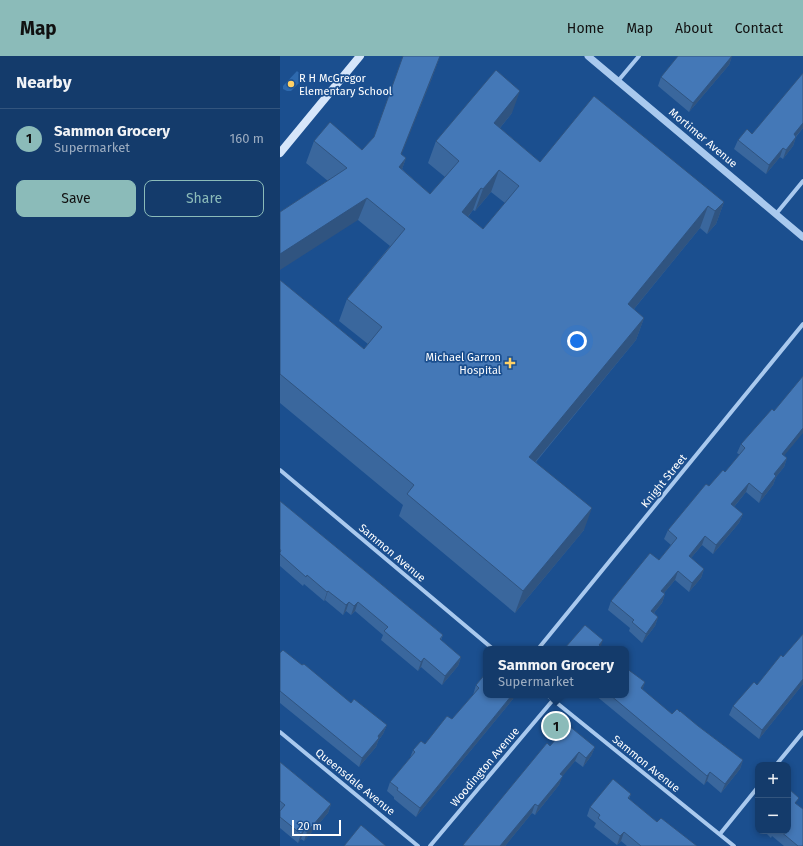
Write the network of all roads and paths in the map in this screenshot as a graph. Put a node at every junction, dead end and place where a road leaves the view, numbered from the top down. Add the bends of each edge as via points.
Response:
1 (360, 56) edge
2 (588, 56) edge
3 (639, 56) edge
4 (618, 81) junction
5 (280, 153) edge
6 (803, 181) edge
7 (776, 214) junction
8 (803, 237) edge
9 (803, 324) edge
10 (280, 470) edge
11 (489, 646) edge
12 (540, 646) edge
13 (551, 698) edge
14 (553, 700) junction
15 (280, 732) edge
16 (803, 732) edge
17 (778, 762) edge
18 (755, 791) edge
19 (720, 834) junction
20 (418, 846) edge
21 (430, 846) edge
22 (734, 846) edge

1 - 5 main road
2 - 4 street, Mortimer Avenue
3 - 4 street
4 - 7 street, Mortimer Avenue
6 - 7 street
7 - 8 street, Mortimer Avenue
9 - 12 street, Knight Street
10 - 11 street, Sammon Avenue
13 - 14 street, Sammon Avenue
14 - 19 street, Sammon Avenue
14 - 21 street, Woodington Avenue
15 - 20 street, Queensdale Avenue
16 - 17 street
18 - 19 street
19 - 22 street, Sammon Avenue

